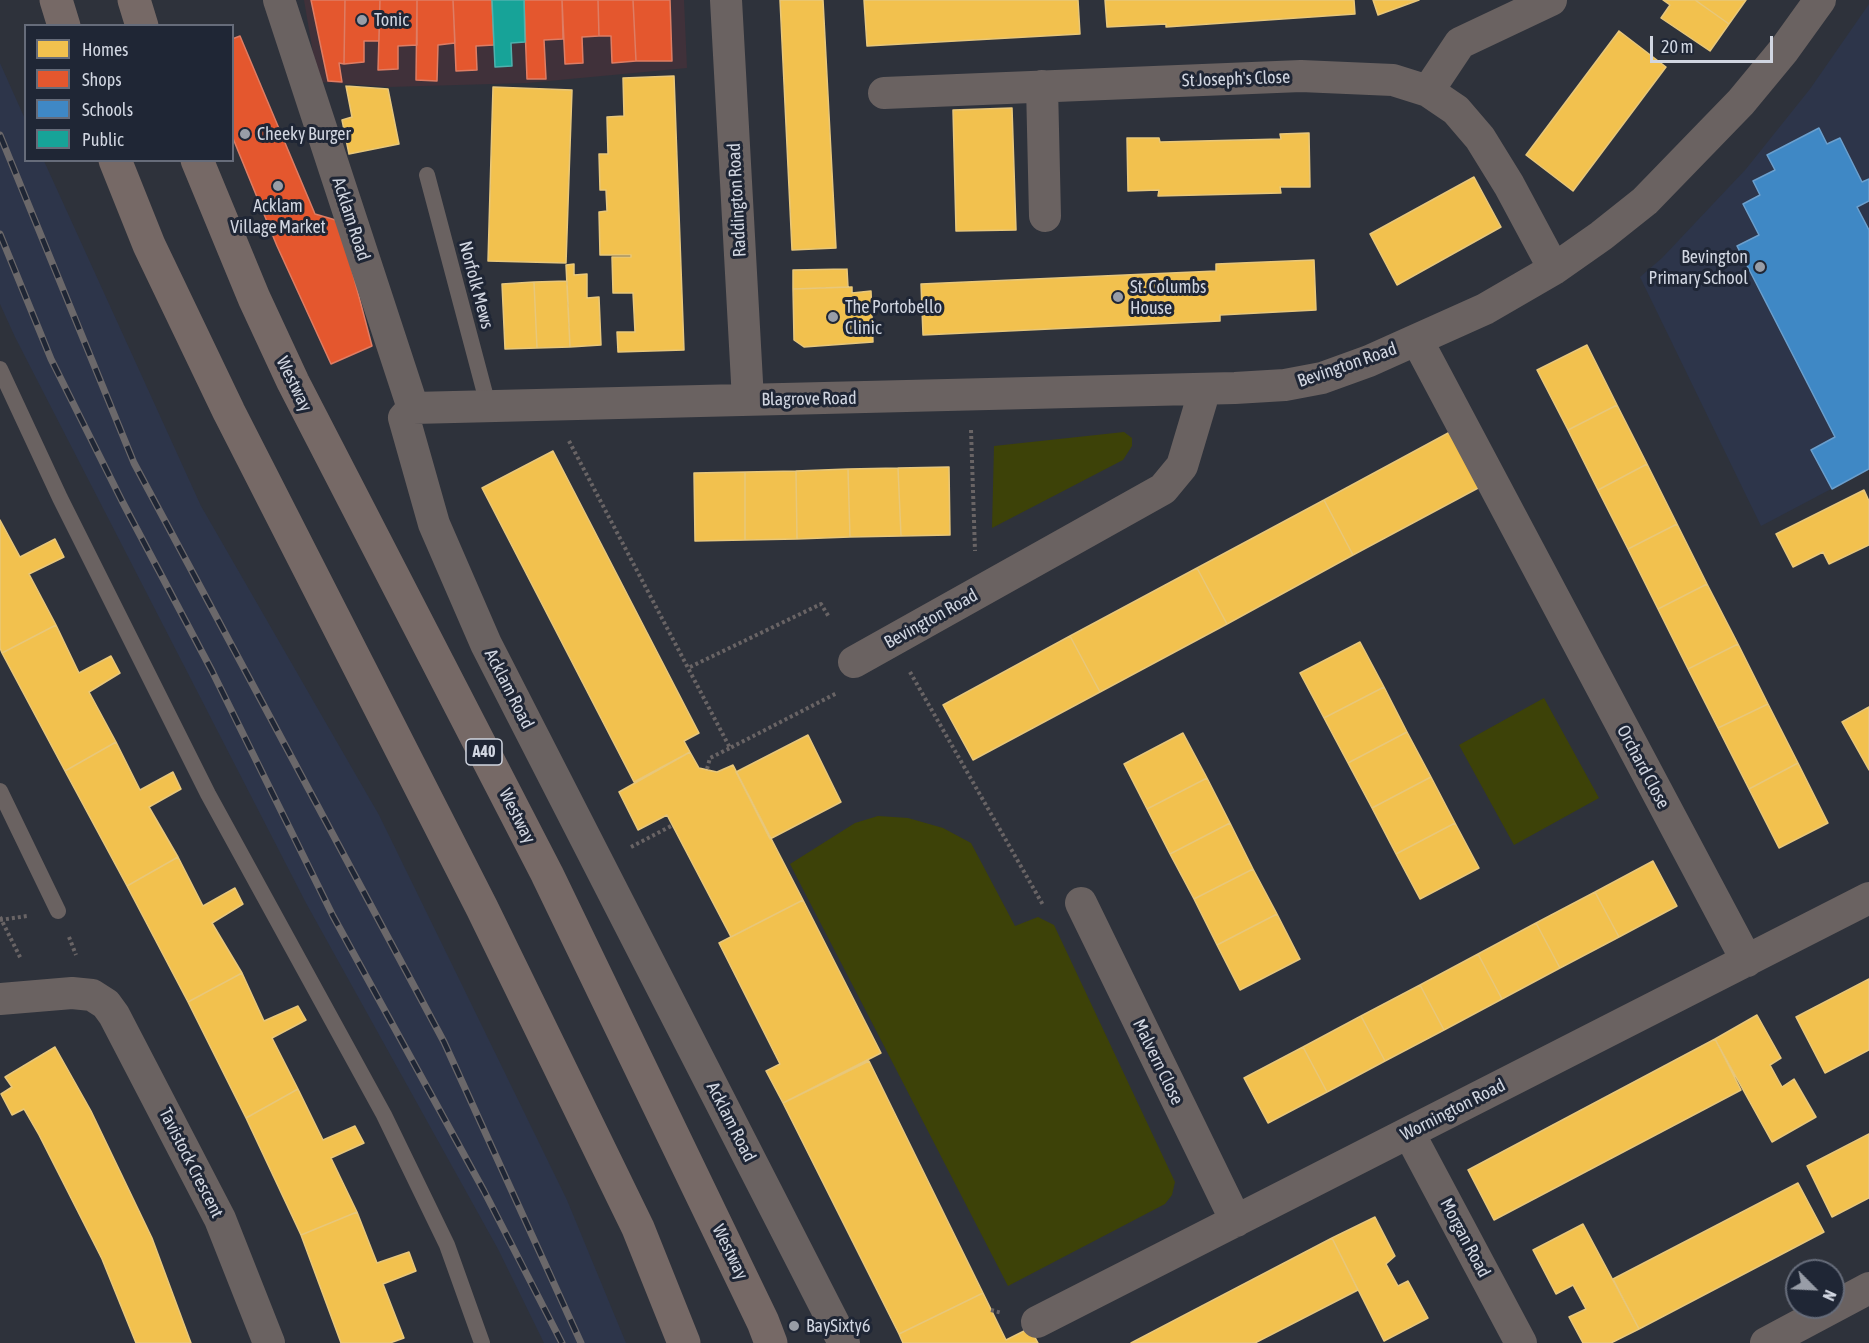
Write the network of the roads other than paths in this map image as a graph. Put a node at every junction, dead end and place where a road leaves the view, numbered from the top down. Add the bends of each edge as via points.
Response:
1 (56, 0) edge
2 (134, 0) edge
3 (279, 0) edge
4 (726, 0) edge
5 (1551, 0) edge
6 (1820, 0) edge
7 (63, 24) edge
8 (141, 24) edge
9 (1042, 86) junction
10 (1428, 91) junction
11 (884, 93) dead end
12 (116, 162) edge
13 (198, 162) edge
14 (427, 175) dead end
15 (1045, 216) dead end
16 (1554, 269) junction
17 (1417, 340) junction
18 (0, 369) edge
19 (1205, 389) junction
20 (748, 400) junction
21 (488, 405) junction
22 (413, 408) junction
23 (849, 676) road end
24 (0, 791) edge
25 (1869, 898) edge
26 (1081, 903) road end
27 (58, 911) dead end
28 (1747, 961) junction
29 (0, 999) edge
30 (1409, 1133) junction
31 (1236, 1221) junction
32 (1869, 1288) edge
33 (1037, 1322) dead end
34 (269, 1343) edge
35 (482, 1343) edge
36 (684, 1343) edge
37 (771, 1343) edge
38 (844, 1343) edge
39 (1521, 1343) edge
40 (1766, 1343) edge

1 - 7 highway
2 - 8 highway
3 - 22 street, Acklam Road
4 - 20 street, Raddington Road
5 - 10 street via 1460,44
6 - 16 street, Bevington Road via 1741,102 1661,185 1602,236
9 - 10 street, St Joseph's Close via 1302,76 1394,80
9 - 11 street, St Joseph's Close
9 - 15 street
10 - 16 street, St Joseph's Close via 1456,110 1480,138
12 - 36 highway via 149,244 229,412 482,908 638,1228
13 - 37 highway, Westway / A40 via 293,382 547,874
14 - 21 lane, Norfolk Mews
16 - 17 street, Bevington Road via 1485,309
17 - 19 street, Bevington Road via 1322,378 1285,385
17 - 28 street, Orchard Close
18 - 35 lane via 208,794 384,1115 447,1245
19 - 20 street, Blagrove Road
19 - 23 street, Bevington Road via 1182,466 1163,489 892,640
20 - 21 street, Blagrove Road
21 - 22 street, Blagrove Road
22 - 38 street, Acklam Road via 404,418 434,524 486,644
24 - 27 lane
25 - 28 street, Wornington Road
26 - 31 street, Malvern Close
28 - 30 street, Wornington Road
29 - 34 street, Tavistock Crescent via 92,995 106,1004 220,1219
30 - 31 street, Wornington Road
30 - 39 street, Morgan Road
31 - 33 street, Wornington Road
32 - 40 street

